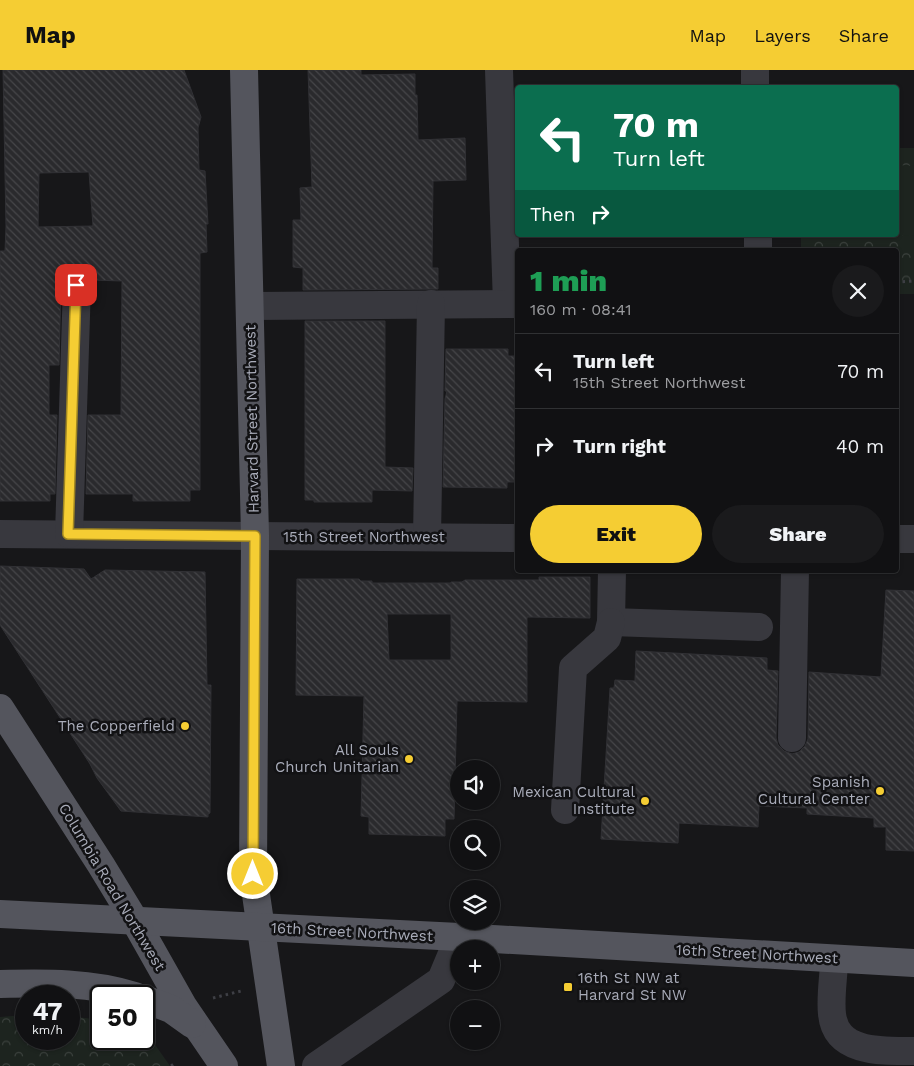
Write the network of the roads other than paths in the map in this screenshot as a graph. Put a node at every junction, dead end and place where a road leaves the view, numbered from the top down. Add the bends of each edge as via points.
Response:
1 (244, 70) edge
2 (498, 70) edge
3 (755, 70) edge
4 (755, 85) edge
5 (76, 285) dead end
6 (431, 304) junction
7 (512, 304) edge
8 (250, 306) junction
9 (0, 534) edge
10 (68, 534) junction
11 (255, 536) junction
12 (427, 537) junction
13 (515, 538) edge
14 (899, 539) edge
15 (914, 539) edge
16 (612, 573) edge
17 (795, 573) edge
18 (611, 622) junction
19 (759, 627) dead end
20 (0, 708) edge
21 (792, 738) dead end
22 (565, 810) dead end
23 (7, 919) edge
24 (135, 921) junction
25 (260, 928) junction
26 (460, 937) junction
27 (834, 959) junction
28 (914, 963) edge
29 (0, 984) edge
30 (90, 986) edge
31 (155, 1003) edge
32 (195, 1026) junction
33 (914, 1051) edge
34 (224, 1066) edge
35 (281, 1066) edge
36 (316, 1066) edge

1 - 8 main road, Harvard Street Northwest
2 - 7 street
3 - 4 street
5 - 10 street
6 - 7 street
6 - 8 street
6 - 12 street
8 - 11 main road, Harvard Street Northwest
9 - 10 street, 15th Street Northwest
10 - 11 street, 15th Street Northwest
11 - 12 street, 15th Street Northwest
11 - 25 main road, Harvard Street Northwest via 253,874
12 - 13 street, 15th Street Northwest
14 - 15 street
16 - 18 street
17 - 21 street
18 - 19 street
18 - 22 street via 607,638 573,668
20 - 24 main road, Columbia Road Northwest
23 - 24 main road, 16th Street Northwest
24 - 25 main road, 16th Street Northwest
24 - 32 main road, Columbia Road Northwest
25 - 26 main road, 16th Street Northwest
25 - 35 main road, Harvard Street Northwest
26 - 27 main road, 16th Street Northwest
26 - 36 street via 441,980
27 - 28 main road, 16th Street Northwest
27 - 33 street via 832,1014 838,1034 853,1044 882,1051
29 - 30 main road
31 - 32 main road via 171,1009
32 - 34 main road, Columbia Road Northwest

